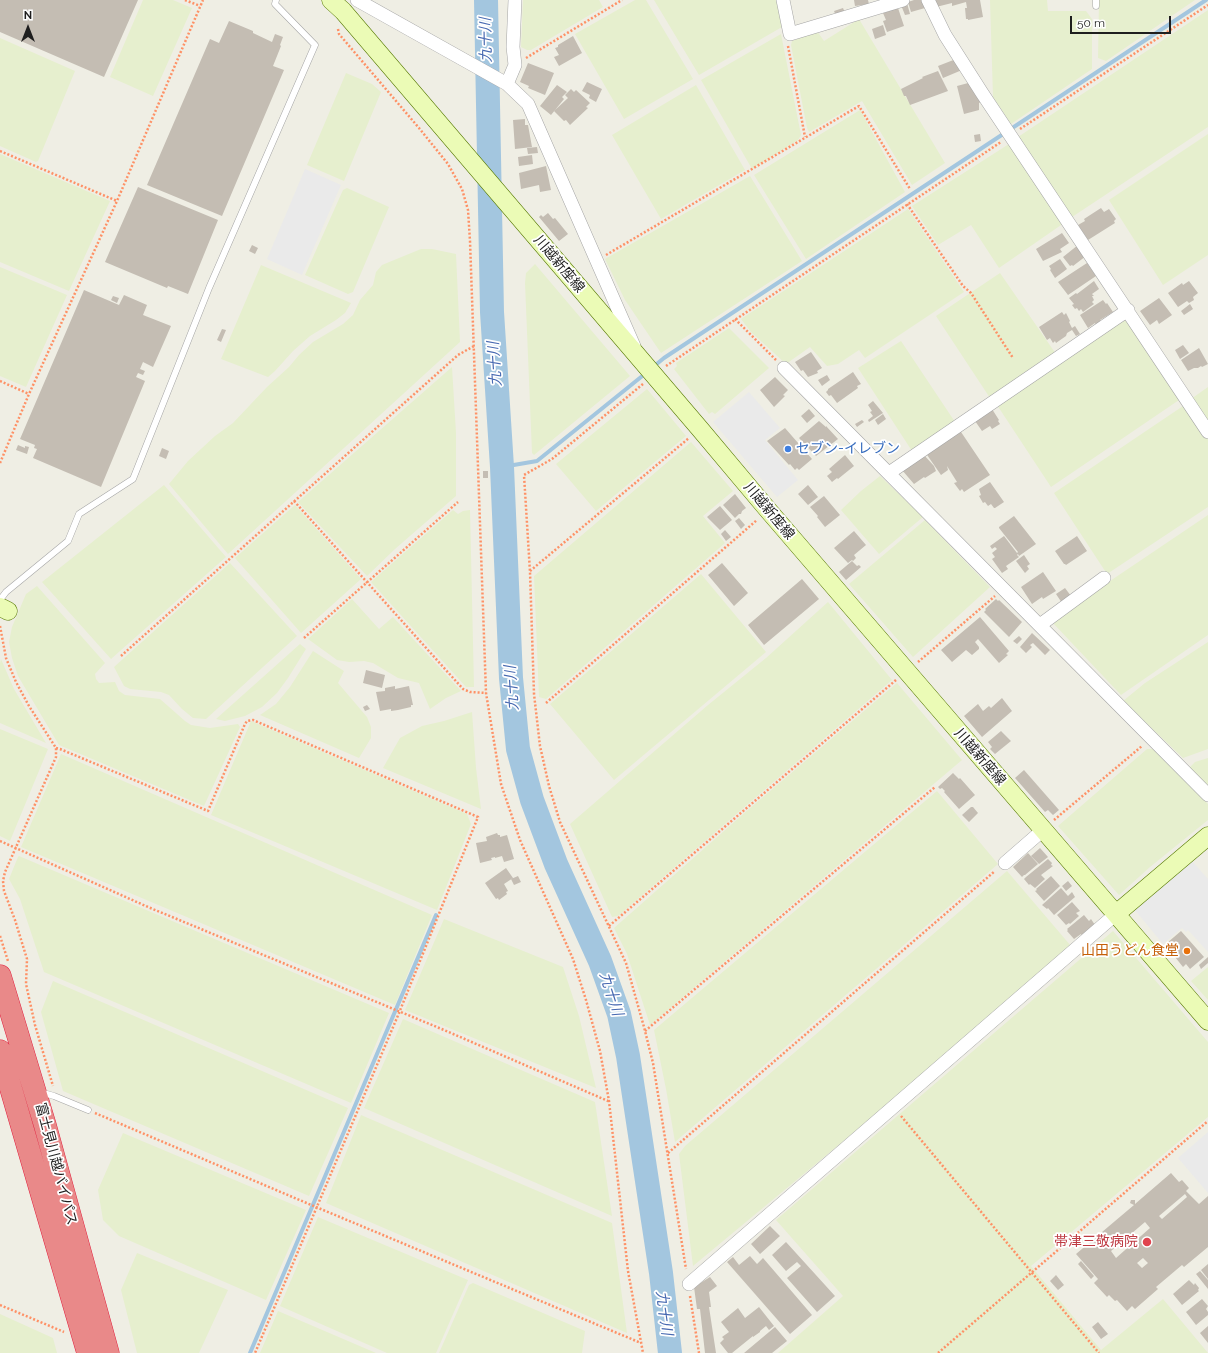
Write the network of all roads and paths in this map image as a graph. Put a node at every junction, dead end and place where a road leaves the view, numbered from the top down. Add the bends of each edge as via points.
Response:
1 (185, 0) edge
2 (203, 0) edge
3 (276, 0) edge
4 (357, 0) edge
5 (515, 0) edge
6 (622, 0) edge
7 (783, 0) edge
8 (903, 0) edge
9 (928, 0) edge
10 (1208, 5) edge
11 (200, 6) junction
12 (337, 6) edge
13 (790, 34) junction
14 (515, 65) junction
15 (507, 84) junction
16 (1011, 136) junction
17 (805, 138) junction
18 (0, 151) edge
19 (910, 189) dead end
20 (117, 201) junction
21 (907, 204) junction
22 (597, 259) junction
23 (1128, 310) junction
24 (735, 320) junction
25 (474, 346) junction
26 (1013, 358) dead end
27 (640, 359) junction
28 (784, 368) joint
29 (654, 375) junction
30 (0, 381) edge
31 (29, 394) junction
32 (700, 429) junction
33 (1208, 432) edge
34 (0, 463) edge
35 (888, 473) junction
36 (294, 502) junction
37 (458, 502) dead end
38 (768, 510) junction
39 (530, 572) junction
40 (1104, 578) dead end
41 (367, 582) junction
42 (1004, 588) junction
43 (2, 611) edge
44 (1040, 625) junction
45 (304, 638) dead end
46 (121, 656) dead end
47 (907, 671) junction
48 (486, 693) junction
49 (546, 703) dead end
50 (1151, 738) junction
51 (56, 748) junction
52 (935, 787) dead end
53 (1208, 795) edge
54 (1043, 830) junction
55 (1208, 836) edge
56 (0, 841) edge
57 (16, 849) junction
58 (1005, 863) joint
59 (1116, 914) junction
60 (609, 926) junction
61 (0, 976) edge
62 (399, 1013) junction
63 (1208, 1021) edge
64 (645, 1032) junction
65 (0, 1051) edge
66 (3, 1072) edge
67 (45, 1093) junction
68 (609, 1101) junction
69 (894, 1107) junction
70 (88, 1110) joint
71 (1208, 1121) edge
72 (668, 1153) junction
73 (316, 1207) junction
74 (1032, 1272) junction
75 (689, 1284) junction
76 (0, 1305) edge
77 (642, 1343) junction
78 (86, 1347) edge
79 (108, 1353) edge
80 (255, 1353) edge
81 (643, 1353) edge
82 (699, 1353) edge
83 (938, 1353) edge
84 (1099, 1353) edge

1 - 11 path
2 - 11 path
3 - 43 lane via 275,4 315,45 209,288 133,479 79,514 68,541 6,592
4 - 15 street
5 - 14 street
6 - 14 path
7 - 13 street
8 - 13 street
9 - 16 street via 945,35
10 - 16 path
11 - 20 path
12 - 25 path via 339,34 443,158 462,190 468,210
12 - 27 main road, 川越新座線
13 - 17 path via 787,39
14 - 15 street
15 - 22 street via 528,104
16 - 21 path
16 - 23 street
17 - 19 path via 859,106
17 - 22 path
18 - 20 path
20 - 31 path
21 - 24 path
21 - 26 path via 963,286 971,293
22 - 27 street
23 - 33 street
23 - 35 street
24 - 28 path
24 - 29 path
25 - 36 path via 458,355
25 - 48 path
27 - 29 main road, 川越新座線
28 - 35 street
29 - 32 main road, 川越新座線
29 - 39 path via 552,459 524,475
30 - 31 path
31 - 34 path
32 - 38 main road, 川越新座線
32 - 39 path
35 - 42 street
36 - 41 path
36 - 46 path
37 - 41 path
38 - 47 main road, 川越新座線
38 - 49 path
39 - 60 path via 534,694 540,746 560,822
40 - 44 street
41 - 45 path
41 - 48 path via 463,689
42 - 44 street
42 - 47 path
43 - 51 path via 6,658 29,706
44 - 50 street
47 - 54 main road, 川越新座線
47 - 60 path
48 - 68 path via 501,784 520,840 573,959 600,1051
50 - 53 street
50 - 54 path
51 - 57 path via 56,757
51 - 62 path via 208,811 245,724 253,720 478,817
52 - 64 path
54 - 58 street
54 - 59 main road, 川越新座線
55 - 59 main road
56 - 57 path
57 - 62 path
57 - 67 path via 5,872 3,886 27,959 26,984 53,1084
58 - 72 path
59 - 63 main road, 川越新座線
59 - 69 street
60 - 64 path via 626,963
61 - 67 highway, 富士見川越バイパス
62 - 68 path
62 - 73 path
64 - 72 path via 653,1063
65 - 66 highway, 富士見川越バイパス
66 - 67 street
66 - 78 highway, 富士見川越バイパス
67 - 70 lane
67 - 79 highway, 富士見川越バイパス
68 - 77 path via 628,1271
69 - 74 path
69 - 75 street
70 - 73 path
71 - 74 path
72 - 75 path
73 - 77 path
73 - 80 path
74 - 83 path
74 - 84 path
75 - 82 path
76 - 78 path
77 - 81 path

